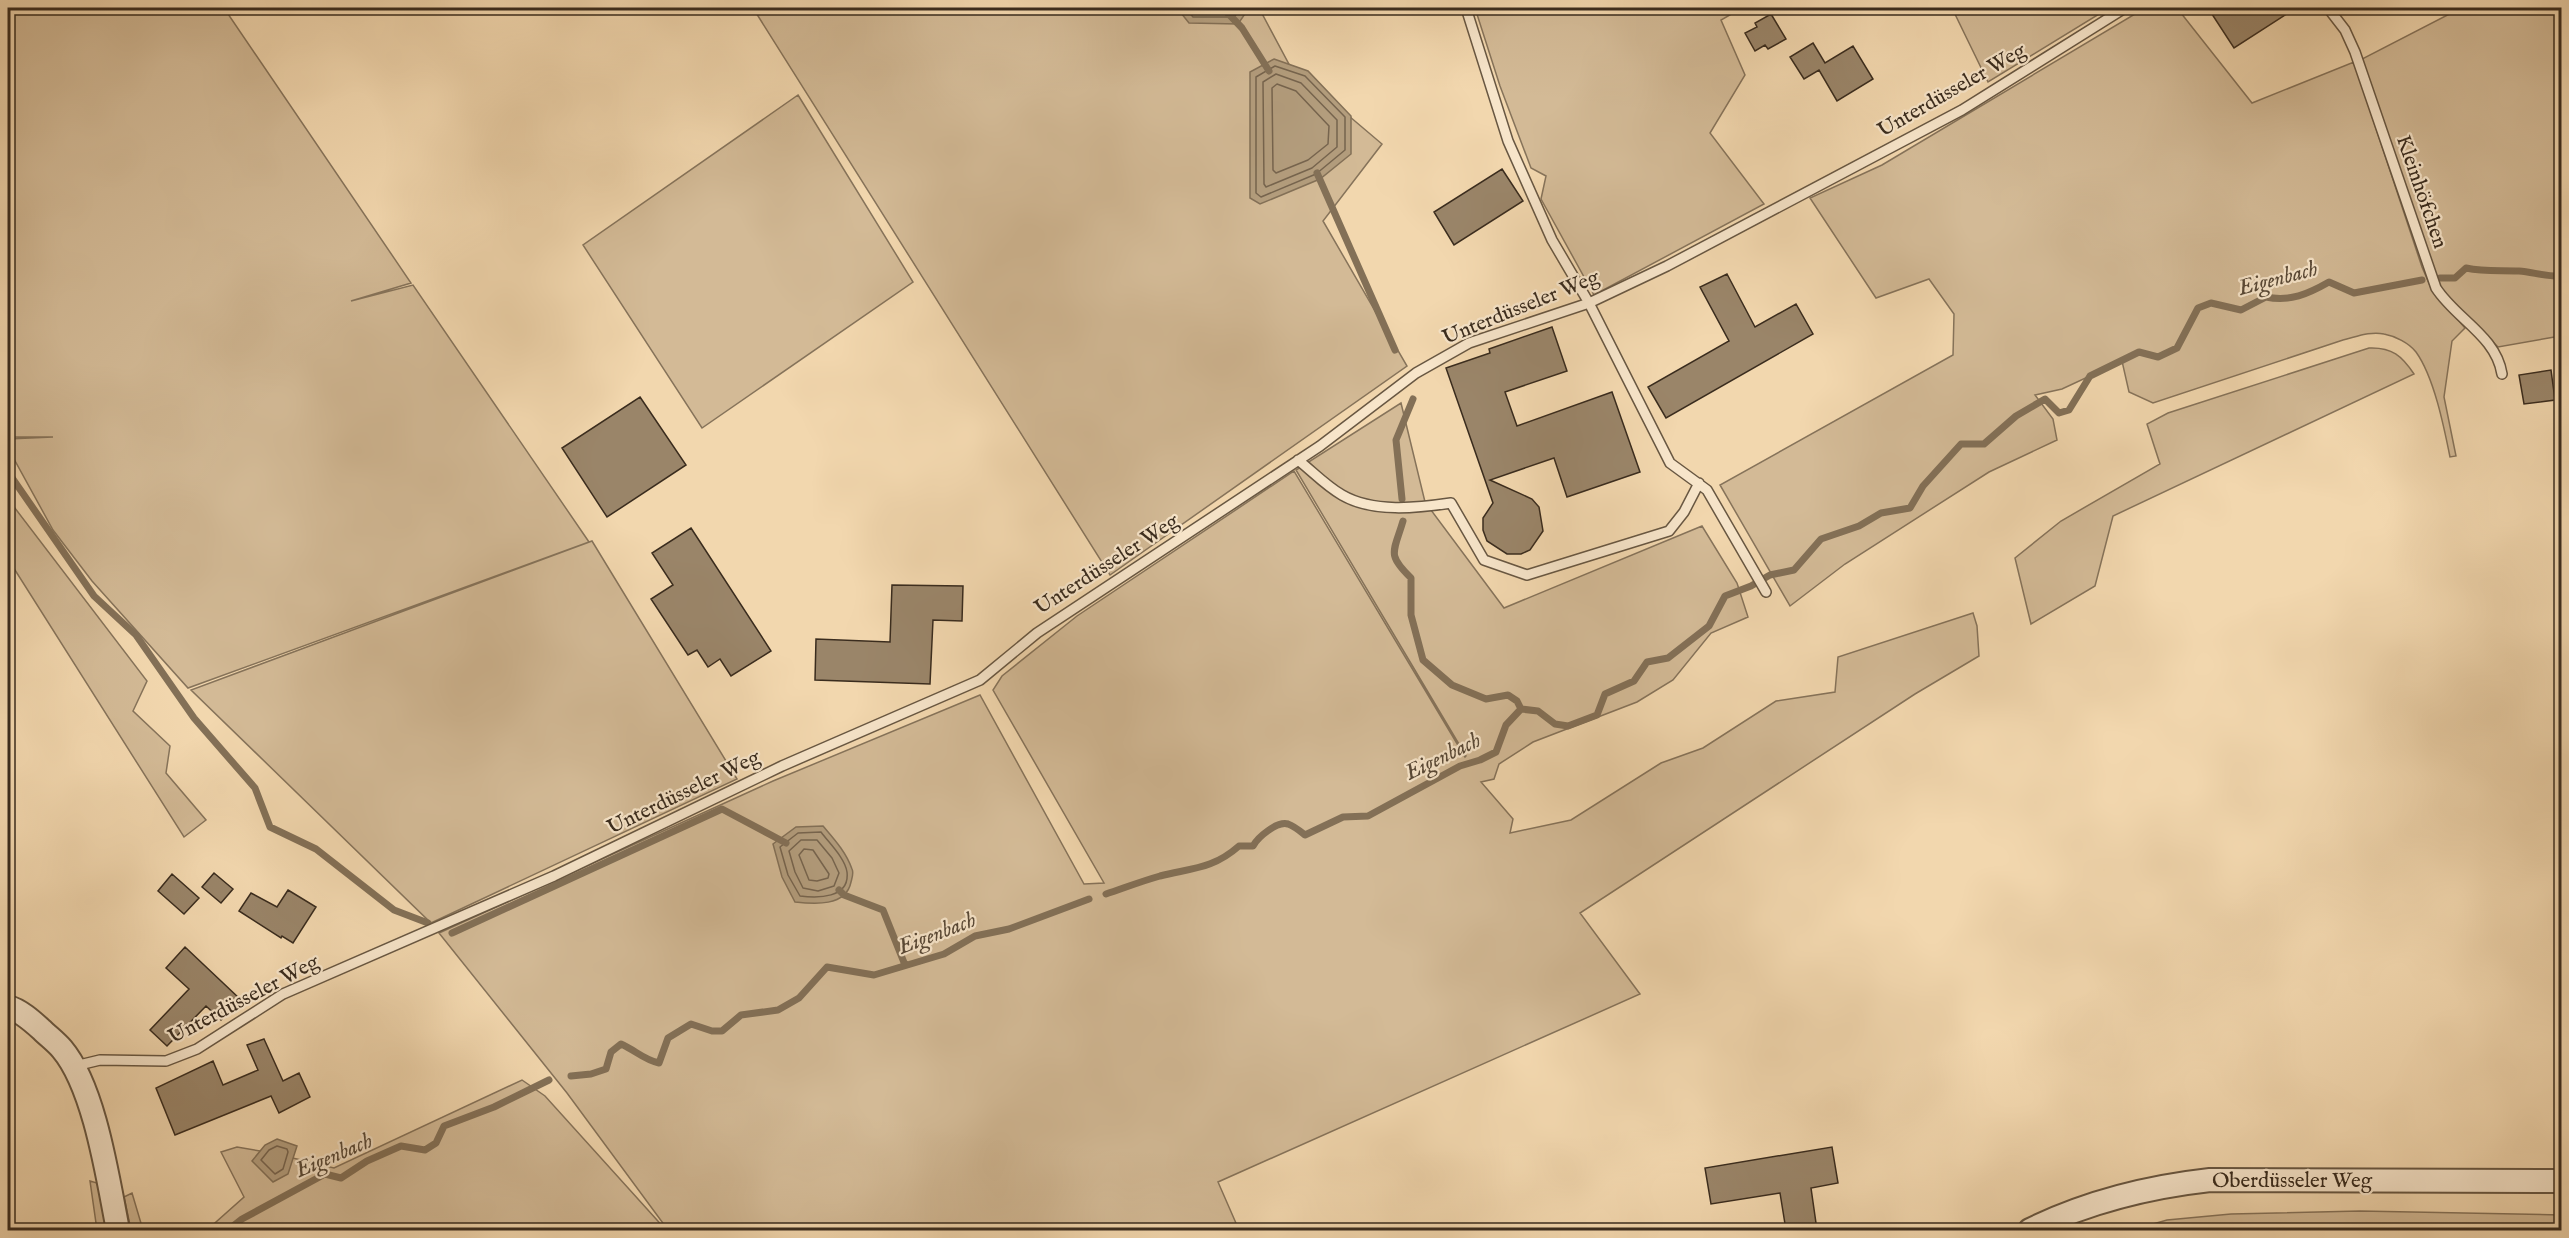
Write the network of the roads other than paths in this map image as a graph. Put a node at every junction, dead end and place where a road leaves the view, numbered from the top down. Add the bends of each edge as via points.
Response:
1 (1466, 8) edge
2 (2125, 8) edge
3 (2328, 8) edge
4 (1589, 303) junction
5 (2502, 374) dead end
6 (1298, 460) junction
7 (1698, 483) junction
8 (1766, 592) dead end
9 (8, 1007) edge
10 (73, 1067) junction
11 (2562, 1181) edge
12 (118, 1230) edge
13 (2030, 1230) edge

1 - 4 lane via 1508,141 1552,240
2 - 4 lane, Unterdüsseler Weg via 1962,110
3 - 5 lane, Kleinhöfchen via 2355,52 2436,288 2452,309 2491,345
4 - 6 lane, Unterdüsseler Weg via 1469,343 1416,373
4 - 7 lane via 1670,463
6 - 7 lane via 1342,495 1368,505 1422,507 1451,503 1484,560 1527,575 1670,531
6 - 10 lane, Unterdüsseler Weg via 1037,633 980,680 772,771 554,876 283,994 197,1049 166,1061 100,1060
7 - 8 lane via 1707,490
9 - 10 street via 34,1022 63,1050
10 - 12 street via 90,1107
11 - 13 street, Oberdüsseler Weg via 2210,1180 2129,1193

